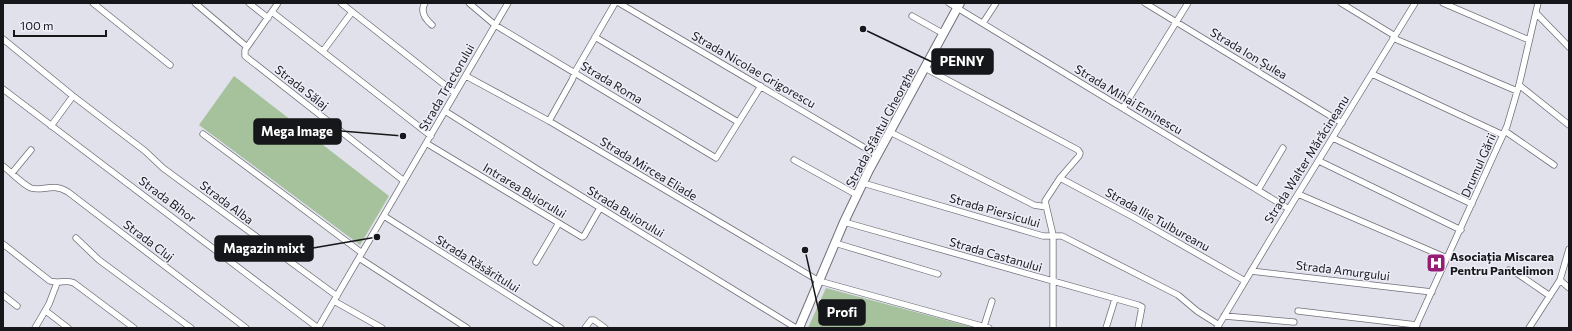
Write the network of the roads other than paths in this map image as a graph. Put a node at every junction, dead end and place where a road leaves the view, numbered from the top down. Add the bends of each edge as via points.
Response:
1 (93, 3) edge
2 (195, 3) edge
3 (249, 3) edge
4 (278, 3) edge
5 (342, 3) edge
6 (425, 3) edge
7 (469, 3) edge
8 (508, 3) edge
9 (615, 3) edge
10 (619, 3) edge
11 (949, 3) edge
12 (996, 3) edge
13 (1145, 3) edge
14 (1188, 3) edge
15 (1341, 3) edge
16 (1415, 3) edge
17 (1443, 3) edge
18 (1538, 3) edge
19 (959, 6) edge
20 (272, 12) junction
21 (352, 12) junction
22 (1536, 13) junction
23 (912, 16) dead end
24 (268, 18) junction
25 (1176, 22) junction
26 (982, 23) junction
27 (432, 25) dead end
28 (495, 25) junction
29 (944, 34) junction
30 (595, 36) junction
31 (1394, 37) junction
32 (3, 39) edge
33 (1529, 40) junction
34 (247, 47) junction
35 (1569, 47) edge
36 (323, 52) junction
37 (170, 65) dead end
38 (925, 68) junction
39 (575, 72) junction
40 (1372, 74) junction
41 (466, 76) junction
42 (1519, 85) junction
43 (761, 86) junction
44 (3, 89) edge
45 (1517, 91) junction
46 (456, 93) junction
47 (73, 96) junction
48 (1123, 108) junction
49 (445, 111) junction
50 (549, 121) junction
51 (738, 122) junction
52 (1342, 122) junction
53 (1569, 125) edge
54 (51, 126) junction
55 (890, 132) junction
56 (1504, 133) junction
57 (203, 134) dead end
58 (430, 136) junction
59 (1333, 138) junction
60 (426, 143) junction
61 (1283, 148) dead end
62 (31, 150) dead end
63 (877, 154) junction
64 (794, 160) dead end
65 (1319, 161) junction
66 (1554, 165) dead end
67 (3, 166) edge
68 (12, 173) junction
69 (1060, 178) junction
70 (404, 181) junction
71 (863, 183) junction
72 (1258, 190) junction
73 (1298, 194) junction
74 (857, 195) junction
75 (1472, 204) junction
76 (1046, 207) junction
77 (600, 208) junction
78 (1289, 209) junction
79 (384, 216) junction
80 (844, 222) junction
81 (558, 223) junction
82 (1460, 230) junction
83 (1053, 235) junction
84 (76, 238) dead end
85 (835, 243) junction
86 (3, 244) edge
87 (1569, 249) edge
88 (360, 256) junction
89 (1447, 258) junction
90 (536, 262) dead end
91 (1509, 270) dead end
92 (1251, 271) junction
93 (938, 274) dead end
94 (1560, 280) junction
95 (819, 281) junction
96 (1052, 281) junction
97 (1245, 281) junction
98 (57, 283) junction
99 (1569, 288) edge
100 (1432, 292) junction
101 (3, 294) edge
102 (1550, 296) junction
103 (336, 298) junction
104 (1115, 299) junction
105 (992, 301) dead end
106 (17, 306) dead end
107 (46, 311) junction
108 (1298, 311) dead end
109 (1224, 316) junction
110 (1294, 322) dead end
111 (1218, 326) edge
112 (1416, 326) edge
113 (986, 327) edge
114 (35, 328) edge
115 (68, 328) edge
116 (134, 328) edge
117 (191, 328) edge
118 (246, 328) edge
119 (318, 328) edge
120 (382, 328) edge
121 (467, 328) edge
122 (561, 328) edge
123 (585, 328) edge
124 (605, 328) edge
125 (797, 328) edge
126 (1053, 328) edge
127 (1106, 328) edge
128 (1138, 328) edge
129 (1529, 328) edge

1 - 37 street
2 - 34 street
3 - 24 street
4 - 20 street
5 - 21 street
6 - 27 street via 422,12
7 - 28 street, Strada Roma
8 - 28 street, Strada Tractorului
9 - 30 street
10 - 43 street, Strada Nicolae Grigorescu
11 - 19 street, Strada Mihai Eminescu
12 - 26 street
13 - 25 street, Strada Ion Șulea
14 - 25 street
15 - 31 street
16 - 31 street, Strada Walter Mărăcineanu
17 - 33 street
18 - 22 street, Drumul Gării
19 - 26 street, Strada Mihai Eminescu
19 - 29 street, Strada Sfântul Gheorghe
20 - 24 street
20 - 36 street
21 - 36 street
21 - 46 street
22 - 33 street, Drumul Gării
22 - 35 street
23 - 29 street
24 - 34 street
25 - 48 street
25 - 52 street, Strada Ion Șulea
26 - 48 street, Strada Mihai Eminescu
28 - 39 street, Strada Roma
28 - 41 street, Strada Tractorului
29 - 38 street, Strada Sfântul Gheorghe
30 - 39 street
30 - 51 street
31 - 40 street, Strada Walter Mărăcineanu
31 - 45 street
32 - 47 street
33 - 42 street, Drumul Gării
34 - 70 street, Strada Sălaj via 244,54 253,63
36 - 58 street
38 - 55 street, Strada Sfântul Gheorghe
38 - 69 street via 1078,150 1079,156
39 - 50 street
39 - 51 street, Strada Roma via 716,158
40 - 52 street, Strada Walter Mărăcineanu
40 - 56 street
41 - 46 street, Strada Tractorului
41 - 50 street, Strada Mircea Eliade
42 - 45 street, Drumul Gării
42 - 53 street
43 - 51 street
43 - 63 street, Strada Nicolae Grigorescu
44 - 54 street, Strada Bihor
45 - 56 street, Drumul Gării
46 - 49 street, Strada Tractorului
47 - 54 street
47 - 103 street, Strada Alba via 145,151 163,168
48 - 72 street, Strada Mihai Eminescu
49 - 58 street, Strada Tractorului
49 - 77 street, Strada Bujorului
50 - 95 street, Strada Mircea Eliade
52 - 59 street, Strada Walter Mărăcineanu
54 - 119 street, Strada Bihor
55 - 63 street, Strada Sfântul Gheorghe
55 - 76 street via 1037,206
56 - 66 street
56 - 75 street, Drumul Gării
57 - 88 street
58 - 60 street, Strada Tractorului
59 - 65 street, Strada Walter Mărăcineanu
59 - 75 street
60 - 70 street, Strada Tractorului
60 - 81 street, Intrarea Bujorului
61 - 72 street
62 - 68 street
63 - 71 street, Strada Sfântul Gheorghe
64 - 74 street
65 - 73 street, Strada Walter Mărăcineanu
65 - 82 street
67 - 68 street
68 - 118 street, Strada Cluj via 28,187 54,187 68,192
69 - 76 street via 1047,198
69 - 97 street, Strada Ilie Tulbureanu
70 - 79 street, Strada Tractorului
71 - 74 street, Strada Sfântul Gheorghe
71 - 83 street, Strada Piersicului via 1043,236
72 - 78 street, Strada Mihai Eminescu
73 - 78 street, Strada Walter Mărăcineanu
73 - 89 street
74 - 80 street, Strada Sfântul Gheorghe
75 - 82 street, Drumul Gării
76 - 83 street
77 - 81 street, Intrarea Bujorului via 583,237
77 - 125 street, Strada Bujorului
78 - 92 street, Strada Walter Mărăcineanu
79 - 88 street, Strada Tractorului
79 - 122 street, Strada Răsăritului
80 - 85 street, Strada Sfântul Gheorghe
80 - 96 street, Strada Castanului
81 - 90 street
82 - 89 street, Drumul Gării
83 - 96 street
83 - 111 street, Strada Piersicului via 1062,236 1178,295
84 - 117 street via 99,260
85 - 93 street
85 - 95 street, Strada Sfântul Gheorghe
86 - 98 street via 47,279
87 - 94 street
88 - 103 street, Strada Tractorului
88 - 121 street
89 - 100 street, Drumul Gării
91 - 102 street
92 - 97 street, Strada Walter Mărăcineanu
92 - 100 street, Strada Amurgului
94 - 99 street
94 - 102 street
95 - 113 street, Strada Mircea Eliade
95 - 125 street, Strada Sfântul Gheorghe
96 - 104 street, Strada Castanului
96 - 126 street
97 - 109 street, Strada Walter Mărăcineanu
98 - 107 street
98 - 116 street via 74,283
100 - 112 street, Drumul Gării
101 - 106 street
102 - 129 street
103 - 119 street, Strada Tractorului
103 - 120 street, Strada Alba
104 - 127 street
104 - 128 street, Strada Castanului via 1142,307
105 - 113 street
107 - 114 street
107 - 115 street
108 - 112 street
109 - 110 street
109 - 111 street, Strada Walter Mărăcineanu
123 - 124 street via 592,320

